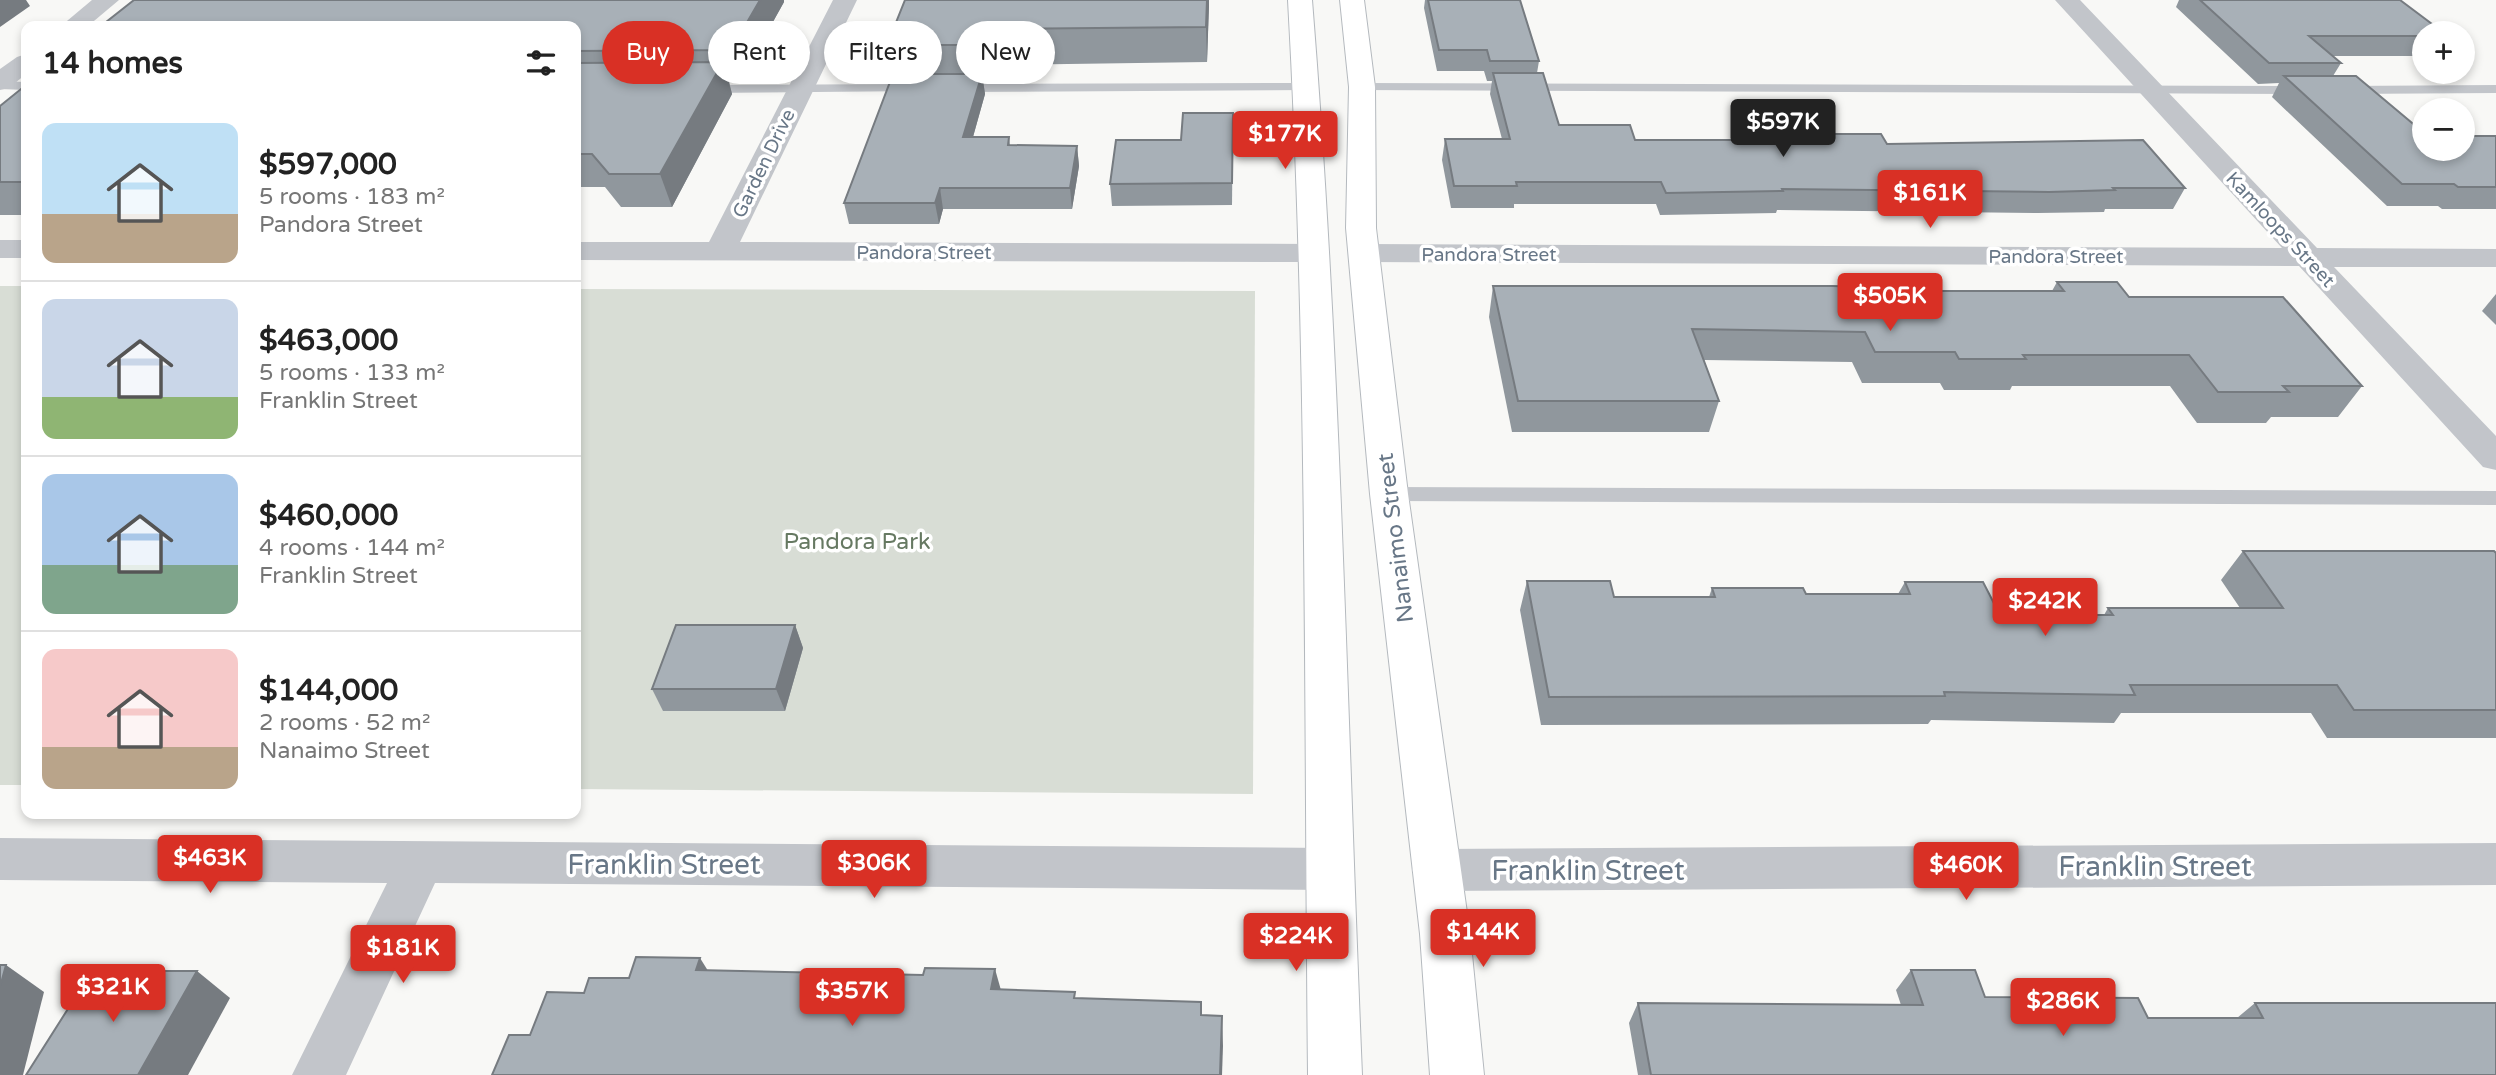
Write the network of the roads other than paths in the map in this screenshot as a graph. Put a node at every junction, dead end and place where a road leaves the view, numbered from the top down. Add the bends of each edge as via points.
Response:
1 (107, 0) edge
2 (845, 0) edge
3 (1300, 0) edge
4 (1352, 0) edge
5 (2067, 0) edge
6 (80, 21) edge
7 (21, 66) edge
8 (0, 84) edge
9 (21, 86) edge
10 (1307, 87) junction
11 (1362, 87) junction
12 (688, 88) edge
13 (799, 89) junction
14 (2496, 89) edge
15 (2152, 91) junction
16 (0, 249) edge
17 (21, 249) edge
18 (581, 251) edge
19 (720, 251) junction
20 (1313, 253) junction
21 (1364, 253) junction
22 (2307, 257) junction
23 (2496, 257) edge
24 (2496, 458) edge
25 (1389, 494) junction
26 (2496, 498) edge
27 (0, 859) edge
28 (421, 863) junction
29 (2496, 864) edge
30 (1329, 869) junction
31 (1436, 870) junction
32 (319, 1075) edge
33 (1335, 1075) edge
34 (1457, 1075) edge

1 - 6 street
2 - 13 street, Garden Drive
3 - 10 main road
4 - 11 main road, Nanaimo Street
5 - 15 street, Kamloops Street
7 - 8 street
8 - 9 lane
10 - 13 lane
10 - 20 main road
11 - 15 lane
11 - 21 main road, Nanaimo Street
12 - 13 lane
13 - 19 street, Garden Drive
14 - 15 lane
15 - 22 street, Kamloops Street
16 - 17 street
18 - 19 street, Pandora Street
19 - 20 street, Pandora Street
20 - 30 main road via 1323,495
21 - 22 street, Pandora Street
21 - 25 main road, Nanaimo Street
22 - 23 street, Pandora Street
22 - 24 street, Kamloops Street
25 - 26 lane
25 - 31 main road, Nanaimo Street
27 - 28 street, Franklin Street
28 - 30 street, Franklin Street
28 - 32 street
29 - 31 street, Franklin Street
30 - 33 main road
31 - 34 main road, Nanaimo Street

